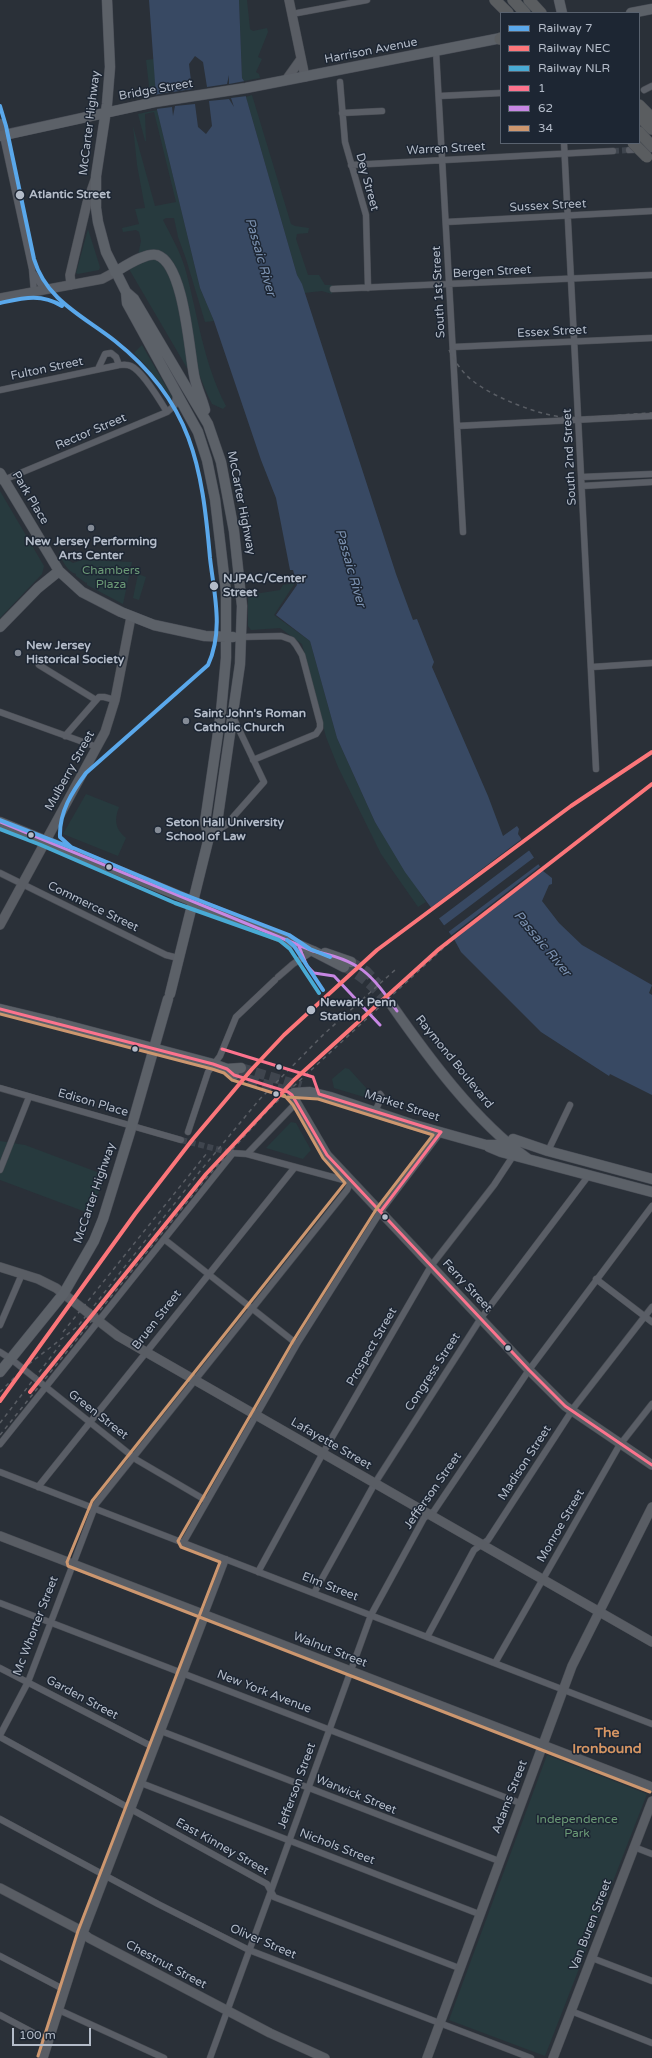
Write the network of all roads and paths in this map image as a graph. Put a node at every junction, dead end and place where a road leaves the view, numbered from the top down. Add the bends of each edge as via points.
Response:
1 (107, 0) edge
2 (289, 0) edge
3 (367, 0) edge
4 (495, 0) edge
5 (513, 0) edge
6 (529, 0) edge
7 (559, 0) edge
8 (652, 9) edge
9 (506, 12) edge
10 (524, 12) edge
11 (540, 12) edge
12 (562, 12) edge
13 (636, 12) edge
14 (292, 14) junction
15 (500, 38) edge
16 (436, 51) junction
17 (301, 59) junction
18 (305, 77) junction
19 (286, 80) junction
20 (340, 82) dead end
21 (652, 86) edge
22 (246, 88) joint
23 (644, 90) dead end
24 (500, 93) edge
25 (439, 96) junction
26 (640, 106) edge
27 (382, 111) dead end
28 (106, 113) junction
29 (342, 113) junction
30 (640, 117) edge
31 (652, 118) edge
32 (0, 122) edge
33 (652, 129) edge
34 (2, 136) edge
35 (564, 144) edge
36 (631, 146) tunnel mouth
37 (648, 148) edge
38 (613, 151) tunnel mouth
39 (565, 153) junction
40 (443, 160) junction
41 (351, 165) junction
42 (96, 176) junction
43 (652, 211) edge
44 (568, 216) junction
45 (446, 222) junction
46 (32, 269) junction
47 (115, 272) junction
48 (652, 275) edge
49 (572, 279) junction
50 (71, 285) junction
51 (450, 285) junction
52 (368, 288) junction
53 (333, 289) dead end
54 (44, 290) junction
55 (34, 292) junction
56 (126, 292) junction
57 (0, 298) edge
58 (652, 338) edge
59 (574, 342) junction
60 (453, 347) junction
61 (119, 365) junction
62 (98, 370) junction
63 (0, 390) edge
64 (177, 392) junction
65 (167, 412) junction
66 (652, 416) edge
67 (579, 420) junction
68 (208, 424) junction
69 (457, 426) junction
70 (652, 474) edge
71 (582, 477) junction
72 (1, 478) edge
73 (652, 482) edge
74 (582, 486) junction
75 (463, 532) dead end
76 (58, 571) junction
77 (131, 617) junction
78 (0, 627) edge
79 (227, 636) junction
80 (241, 637) junction
81 (652, 664) edge
82 (39, 665) dead end
83 (592, 667) junction
84 (96, 700) junction
85 (115, 700) junction
86 (0, 712) edge
87 (233, 718) junction
88 (66, 736) junction
89 (97, 747) junction
90 (253, 760) junction
91 (596, 769) dead end
92 (0, 822) edge
93 (209, 837) junction
94 (46, 840) junction
95 (0, 873) edge
96 (23, 884) junction
97 (193, 902) junction
98 (0, 925) edge
99 (313, 951) junction
100 (178, 958) junction
101 (347, 964) tunnel mouth
102 (393, 1007) tunnel mouth
103 (0, 1009) edge
104 (154, 1049) junction
105 (212, 1064) junction
106 (234, 1070) tunnel mouth
107 (301, 1086) tunnel mouth
108 (0, 1088) edge
109 (310, 1092) junction
110 (380, 1094) dead end
111 (29, 1097) junction
112 (295, 1097) junction
113 (570, 1105) dead end
114 (375, 1111) junction
115 (132, 1126) junction
116 (491, 1129) junction
117 (188, 1132) dead end
118 (441, 1132) junction
119 (181, 1140) tunnel mouth
120 (472, 1141) junction
121 (486, 1145) junction
122 (508, 1145) junction
123 (518, 1148) junction
124 (548, 1152) junction
125 (247, 1154) junction
126 (295, 1167) junction
127 (0, 1170) edge
128 (589, 1175) junction
129 (652, 1179) edge
130 (351, 1182) junction
131 (652, 1192) edge
132 (652, 1206) edge
133 (381, 1211) junction
134 (164, 1239) junction
135 (431, 1266) junction
136 (0, 1267) edge
137 (22, 1274) junction
138 (208, 1274) junction
139 (596, 1279) junction
140 (64, 1293) junction
141 (652, 1307) edge
142 (252, 1308) junction
143 (645, 1317) junction
144 (481, 1318) junction
145 (98, 1320) junction
146 (652, 1322) edge
147 (0, 1326) edge
148 (297, 1344) junction
149 (0, 1352) edge
150 (146, 1352) junction
151 (11, 1359) junction
152 (529, 1370) junction
153 (0, 1372) edge
154 (194, 1380) junction
155 (45, 1387) junction
156 (652, 1404) edge
157 (572, 1411) junction
158 (257, 1416) junction
159 (90, 1422) junction
160 (0, 1444) edge
161 (620, 1445) junction
162 (323, 1453) junction
163 (134, 1457) junction
164 (652, 1465) edge
165 (0, 1472) edge
166 (375, 1484) junction
167 (38, 1487) junction
168 (207, 1501) junction
169 (94, 1508) junction
170 (652, 1508) edge
171 (430, 1514) junction
172 (0, 1536) edge
173 (183, 1542) junction
174 (481, 1544) junction
175 (226, 1559) junction
176 (72, 1564) junction
177 (258, 1572) junction
178 (543, 1579) junction
179 (314, 1593) junction
180 (0, 1603) edge
181 (599, 1612) junction
182 (205, 1614) junction
183 (372, 1615) junction
184 (50, 1621) junction
185 (427, 1637) junction
186 (652, 1642) edge
187 (495, 1663) junction
188 (0, 1668) edge
189 (351, 1671) junction
190 (183, 1672) junction
191 (28, 1682) junction
192 (563, 1689) junction
193 (652, 1724) edge
194 (330, 1729) junction
195 (161, 1731) junction
196 (0, 1736) edge
197 (543, 1745) junction
198 (155, 1748) junction
199 (141, 1783) junction
200 (652, 1787) edge
201 (308, 1788) junction
202 (652, 1802) edge
203 (520, 1803) junction
204 (131, 1809) junction
205 (0, 1819) edge
206 (289, 1840) junction
207 (634, 1847) junction
208 (652, 1854) edge
209 (499, 1861) junction
210 (106, 1877) junction
211 (0, 1888) edge
212 (271, 1891) junction
213 (479, 1914) junction
214 (83, 1933) junction
215 (249, 1950) junction
216 (0, 1956) edge
217 (592, 1958) junction
218 (459, 1968) junction
219 (652, 1981) edge
220 (66, 1990) junction
221 (59, 2010) junction
222 (226, 2010) junction
223 (571, 2011) junction
224 (0, 2015) edge
225 (440, 2024) junction
226 (49, 2041) junction
227 (652, 2043) edge
228 (43, 2058) edge
229 (164, 2058) edge
230 (210, 2058) edge
231 (325, 2058) edge
232 (427, 2058) edge
233 (531, 2058) edge
234 (552, 2058) edge

1 - 28 main road, McCarter Highway via 110,57
2 - 14 street
3 - 14 street
4 - 9 highway
5 - 10 highway
6 - 11 highway
7 - 12 main road
8 - 13 main road
14 - 17 street
15 - 16 main road, Harrison Avenue
16 - 18 main road, Harrison Avenue
16 - 25 street, South 1st Street
17 - 18 street
17 - 19 street
18 - 19 main road, Harrison Avenue
19 - 22 main road, Harrison Avenue
20 - 29 street, Dey Street
21 - 23 street
22 - 28 main road, Bridge Street via 155,102
24 - 25 street
25 - 40 street, South 1st Street
26 - 31 highway
27 - 29 street
28 - 34 main road, Bridge Street
28 - 42 main road, McCarter Highway
29 - 41 street, Dey Street
30 - 33 highway
32 - 34 street
34 - 46 street
35 - 39 street, South 2nd Street
36 - 37 highway, bridge
38 - 39 street, Warren Street
39 - 40 street, Warren Street
39 - 44 street, South 2nd Street
40 - 41 street, Warren Street
40 - 45 street, South 1st Street
41 - 52 street, Dey Street via 366,214
42 - 47 main road, McCarter Highway via 98,222 106,252
42 - 50 street via 70,275
43 - 44 street, Sussex Street
44 - 45 street, Sussex Street
44 - 49 street, South 2nd Street
45 - 51 street, South 1st Street
46 - 54 street
46 - 55 street
47 - 50 street via 102,279
47 - 56 main road, McCarter Highway
47 - 68 main road via 150,255 159,256 167,264 182,300 194,373
48 - 49 street, Bergen Street
49 - 51 street, Bergen Street
49 - 59 street, South 2nd Street
50 - 54 street
51 - 52 street, Bergen Street
51 - 60 street, South 1st Street
52 - 53 street, Bergen Street
54 - 55 street
55 - 57 street
56 - 64 main road, McCarter Highway via 127,303
56 - 68 main road, McCarter Highway via 134,299
58 - 59 street, Essex Street
59 - 60 street, Essex Street
59 - 67 street, South 2nd Street
60 - 69 street, South 1st Street
61 - 62 street, Fulton Street
61 - 62 street, Fulton Street via 116,357 108,353 103,357
61 - 65 street via 134,368 160,399
62 - 63 street, Fulton Street
64 - 65 street via 176,405
64 - 79 main road, McCarter Highway via 198,432 212,478 226,584
65 - 72 street, Rector Street
66 - 67 street
67 - 69 street
67 - 71 street, South 2nd Street
68 - 80 main road, McCarter Highway via 221,462 234,531 241,585
69 - 75 street, South 1st Street
70 - 71 street
71 - 74 street, South 2nd Street
72 - 76 main road, Park Place
73 - 74 street
74 - 83 street, South 2nd Street
76 - 77 main road, Park Place via 82,592
76 - 78 main road
77 - 79 main road, Park Place via 180,631
77 - 85 street, Mulberry Street
79 - 80 main road, Park Place
79 - 93 main road, McCarter Highway via 223,698 205,822
80 - 87 main road, McCarter Highway
80 - 90 street via 281,636 292,640 302,655 320,723 316,734
81 - 83 street
82 - 84 street
83 - 91 street, South 2nd Street
84 - 85 street via 102,696
84 - 88 street
85 - 89 street, Mulberry Street via 107,728
86 - 88 street
87 - 90 street
87 - 93 main road, McCarter Highway via 217,823
88 - 89 street
89 - 94 street, Mulberry Street
90 - 93 street via 264,782 239,811
92 - 94 main road
93 - 97 main road, McCarter Highway
94 - 96 street, Mulberry Street
94 - 97 main road
95 - 96 street, Commerce Street
96 - 98 street, Mulberry Street
96 - 100 street, Commerce Street via 166,955
97 - 99 main road
97 - 100 main road, McCarter Highway
99 - 101 main road
99 - 105 street via 293,964 236,1017 220,1056
100 - 104 main road, McCarter Highway
102 - 116 main road, Raymond Boulevard via 463,1098
103 - 104 main road
104 - 105 main road
104 - 115 main road, McCarter Highway
105 - 106 main road
105 - 117 street
107 - 109 main road, Market Street
108 - 111 street, Edison Place
109 - 112 main road, Market Street
109 - 114 main road, Market Street
110 - 114 street via 382,1097
111 - 115 street, Edison Place
111 - 127 street
112 - 125 street
112 - 130 street, Ferry Street via 327,1155
113 - 124 street
114 - 118 main road, Market Street
115 - 119 street, Edison Place
115 - 140 main road, McCarter Highway via 96,1236
116 - 120 main road via 488,1140
116 - 122 main road, Raymond Boulevard
116 - 123 main road, Raymond Boulevard
118 - 120 main road, Market Street
118 - 133 street
120 - 121 main road, Market Street
121 - 122 main road, Market Street
121 - 123 main road, Market Street via 492,1150
122 - 123 main road, Market Street
123 - 124 main road, Market Street
123 - 128 main road, Raymond Boulevard via 528,1159
123 - 135 street, Prospect Street via 480,1204
124 - 129 main road, Market Street
125 - 126 street
125 - 134 street via 233,1153
126 - 130 street
126 - 138 street, Bruen Street
128 - 131 main road
128 - 144 street, Congress Street
130 - 133 street, Ferry Street
130 - 142 street, Mc Whorter Street
132 - 139 street, Jefferson Street
133 - 135 street, Ferry Street
133 - 148 street
134 - 138 street
134 - 145 street
135 - 144 street, Ferry Street
135 - 162 street, Prospect Street
136 - 137 street, Lafayette Street
137 - 140 street, Lafayette Street via 38,1279
137 - 147 street
138 - 142 street
138 - 150 street, Bruen Street
139 - 143 street
139 - 152 street, Jefferson Street
140 - 145 street, Lafayette Street
140 - 151 main road, McCarter Highway
141 - 143 street, Madison Street
142 - 148 street
142 - 154 street, Mc Whorter Street
143 - 146 street
143 - 157 street, Madison Street
144 - 152 street, Ferry Street
144 - 166 street, Congress Street
145 - 150 street, Lafayette Street via 118,1336
145 - 155 street
148 - 158 street
149 - 151 street, Green Street
150 - 154 street, Lafayette Street
150 - 159 street, Bruen Street
151 - 153 main road, McCarter Highway
151 - 155 street, Green Street
152 - 157 street, Ferry Street
152 - 171 street, Jefferson Street
154 - 158 street, Lafayette Street
154 - 163 street, Mc Whorter Street
155 - 159 street, Green Street
155 - 160 street
156 - 161 street, Monroe Street
157 - 161 street, Ferry Street
157 - 174 street, Madison Street via 488,1540
158 - 162 street, Lafayette Street
158 - 168 street
159 - 163 street, Green Street
159 - 167 street, Bruen Street
161 - 164 street, Ferry Street
161 - 178 street, Monroe Street
162 - 166 street, Lafayette Street
162 - 177 street, Prospect Street
163 - 168 street, Green Street
163 - 169 street, Mc Whorter Street
165 - 167 street, Elm Street
166 - 171 street, Lafayette Street
166 - 179 street, Congress Street
167 - 169 street, Elm Street
168 - 173 street
169 - 173 street, Elm Street
169 - 176 street, Mc Whorter Street
170 - 181 street, Adams Street
171 - 174 street, Lafayette Street
171 - 183 street, Jefferson Street via 424,1518
172 - 176 street, Walnut Street
173 - 175 street, Elm Street
174 - 178 street, Lafayette Street
174 - 185 street, Madison Street via 474,1550
175 - 177 street, Elm Street
175 - 182 street
176 - 182 street, Walnut Street
176 - 184 street, Mc Whorter Street
177 - 179 street, Elm Street
178 - 181 street, Lafayette Street
178 - 187 street, Monroe Street
179 - 183 street, Elm Street
180 - 184 street, New York Avenue
181 - 186 street, Lafayette Street
181 - 192 street, Adams Street
182 - 189 street, Walnut Street
182 - 190 street
183 - 185 street, Elm Street
183 - 189 street, Jefferson Street
184 - 190 street, New York Avenue
184 - 191 street, Mc Whorter Street
185 - 187 street, Elm Street
187 - 192 street, Elm Street
188 - 191 street, Garden Street
189 - 194 street, Jefferson Street
189 - 197 street, Walnut Street
190 - 194 street, New York Avenue
190 - 195 street
191 - 196 street, Mc Whorter Street
191 - 198 street, Garden Street
192 - 193 street, Elm Street
192 - 197 street, Adams Street
194 - 201 street, Jefferson Street
194 - 203 street, New York Avenue
195 - 198 street
195 - 201 street, Warwick Street
196 - 204 street, East Kinney Street
197 - 200 street, Walnut Street
197 - 203 street, Adams Street
198 - 199 street
199 - 204 street
199 - 206 street, Nichols Street
201 - 206 street, Jefferson Street
201 - 209 street, Warwick Street
202 - 207 street, Van Buren Street
203 - 209 street, Adams Street
204 - 210 street
204 - 212 street, East Kinney Street via 267,1884
205 - 210 street, Oliver Street
206 - 212 street, Jefferson Street
206 - 213 street, Nichols Street
207 - 208 street
207 - 217 street, Van Buren Street
209 - 213 street, Adams Street
210 - 214 street
210 - 215 street, Oliver Street
211 - 214 street, Chestnut Street
212 - 215 street, Jefferson Street
212 - 218 street, East Kinney Street via 274,1897
213 - 218 street, Adams Street
214 - 220 street
214 - 222 street, Chestnut Street
215 - 222 street, Jefferson Street
215 - 225 street, Oliver Street
216 - 220 street
217 - 219 street
217 - 223 street, Van Buren Street
218 - 225 street, Adams Street
220 - 221 street
221 - 226 street
221 - 229 street
222 - 230 street, Jefferson Street
222 - 231 street, Chestnut Street
223 - 227 street
223 - 234 street, Van Buren Street
224 - 226 street
225 - 232 street, Adams Street
225 - 233 street, Oliver Street
226 - 228 street

